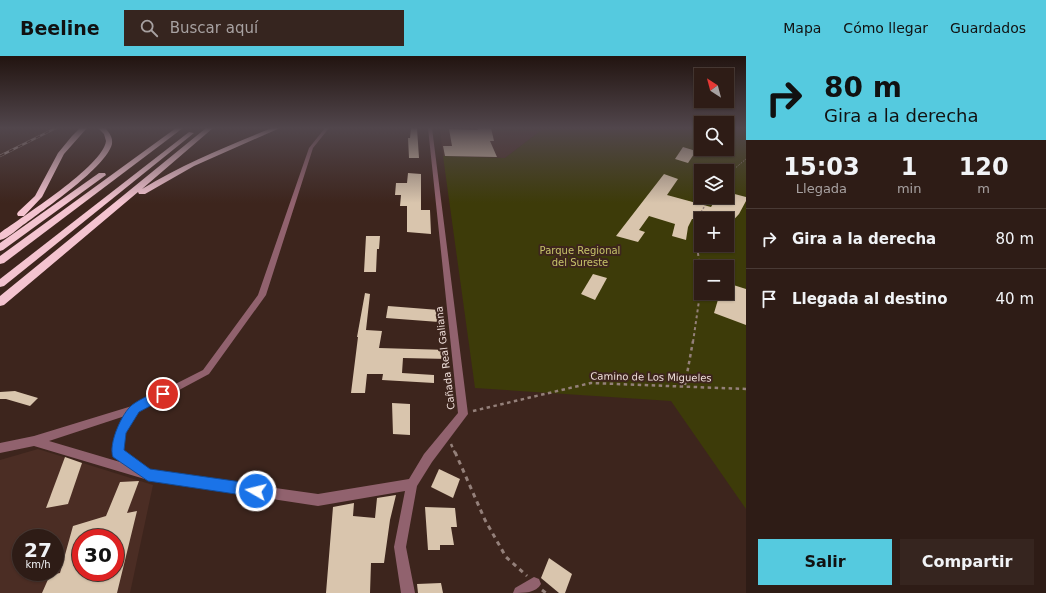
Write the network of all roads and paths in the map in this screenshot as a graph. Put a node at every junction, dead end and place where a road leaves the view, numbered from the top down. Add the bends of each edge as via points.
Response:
1 (61, 153) edge
2 (104, 153) edge
3 (133, 153) edge
4 (146, 153) edge
5 (165, 153) edge
6 (180, 153) edge
7 (216, 153) edge
8 (309, 153) edge
9 (433, 153) edge
10 (746, 159) edge
11 (734, 169) edge
12 (706, 204) edge
13 (103, 216) junction
14 (0, 234) edge
15 (0, 237) edge
16 (0, 248) edge
17 (699, 260) edge
18 (0, 261) edge
19 (0, 284) edge
20 (699, 300) edge
21 (0, 302) edge
22 (685, 385) junction
23 (746, 389) edge
24 (135, 409) junction
25 (463, 414) junction
26 (447, 434) junction
27 (34, 441) junction
28 (0, 448) edge
29 (148, 475) junction
30 (412, 484) junction
31 (534, 584) junction
32 (408, 593) edge
33 (520, 593) edge
34 (546, 593) edge

1 - 14 highway via 38,197
2 - 15 highway via 63,191
3 - 16 highway
4 - 18 highway
5 - 19 highway
6 - 13 highway
7 - 13 highway via 176,172
8 - 24 street via 262,295 206,372
9 - 25 street, Cañada Real Galiana
10 - 11 path
12 - 17 path via 694,224
13 - 21 highway
20 - 22 path
22 - 23 path, Camino de Los Migueles
22 - 25 path, Camino de Los Migueles via 591,383
24 - 27 street
24 - 29 street via 121,432 117,453
25 - 26 street, Cañada Real Galiana
26 - 30 street, Cañada Real Galiana
26 - 31 path via 485,520 506,557
27 - 28 street
27 - 29 street
29 - 30 street via 318,500
30 - 32 street, Cañada Real Galiana via 400,546
31 - 33 street
31 - 34 path

